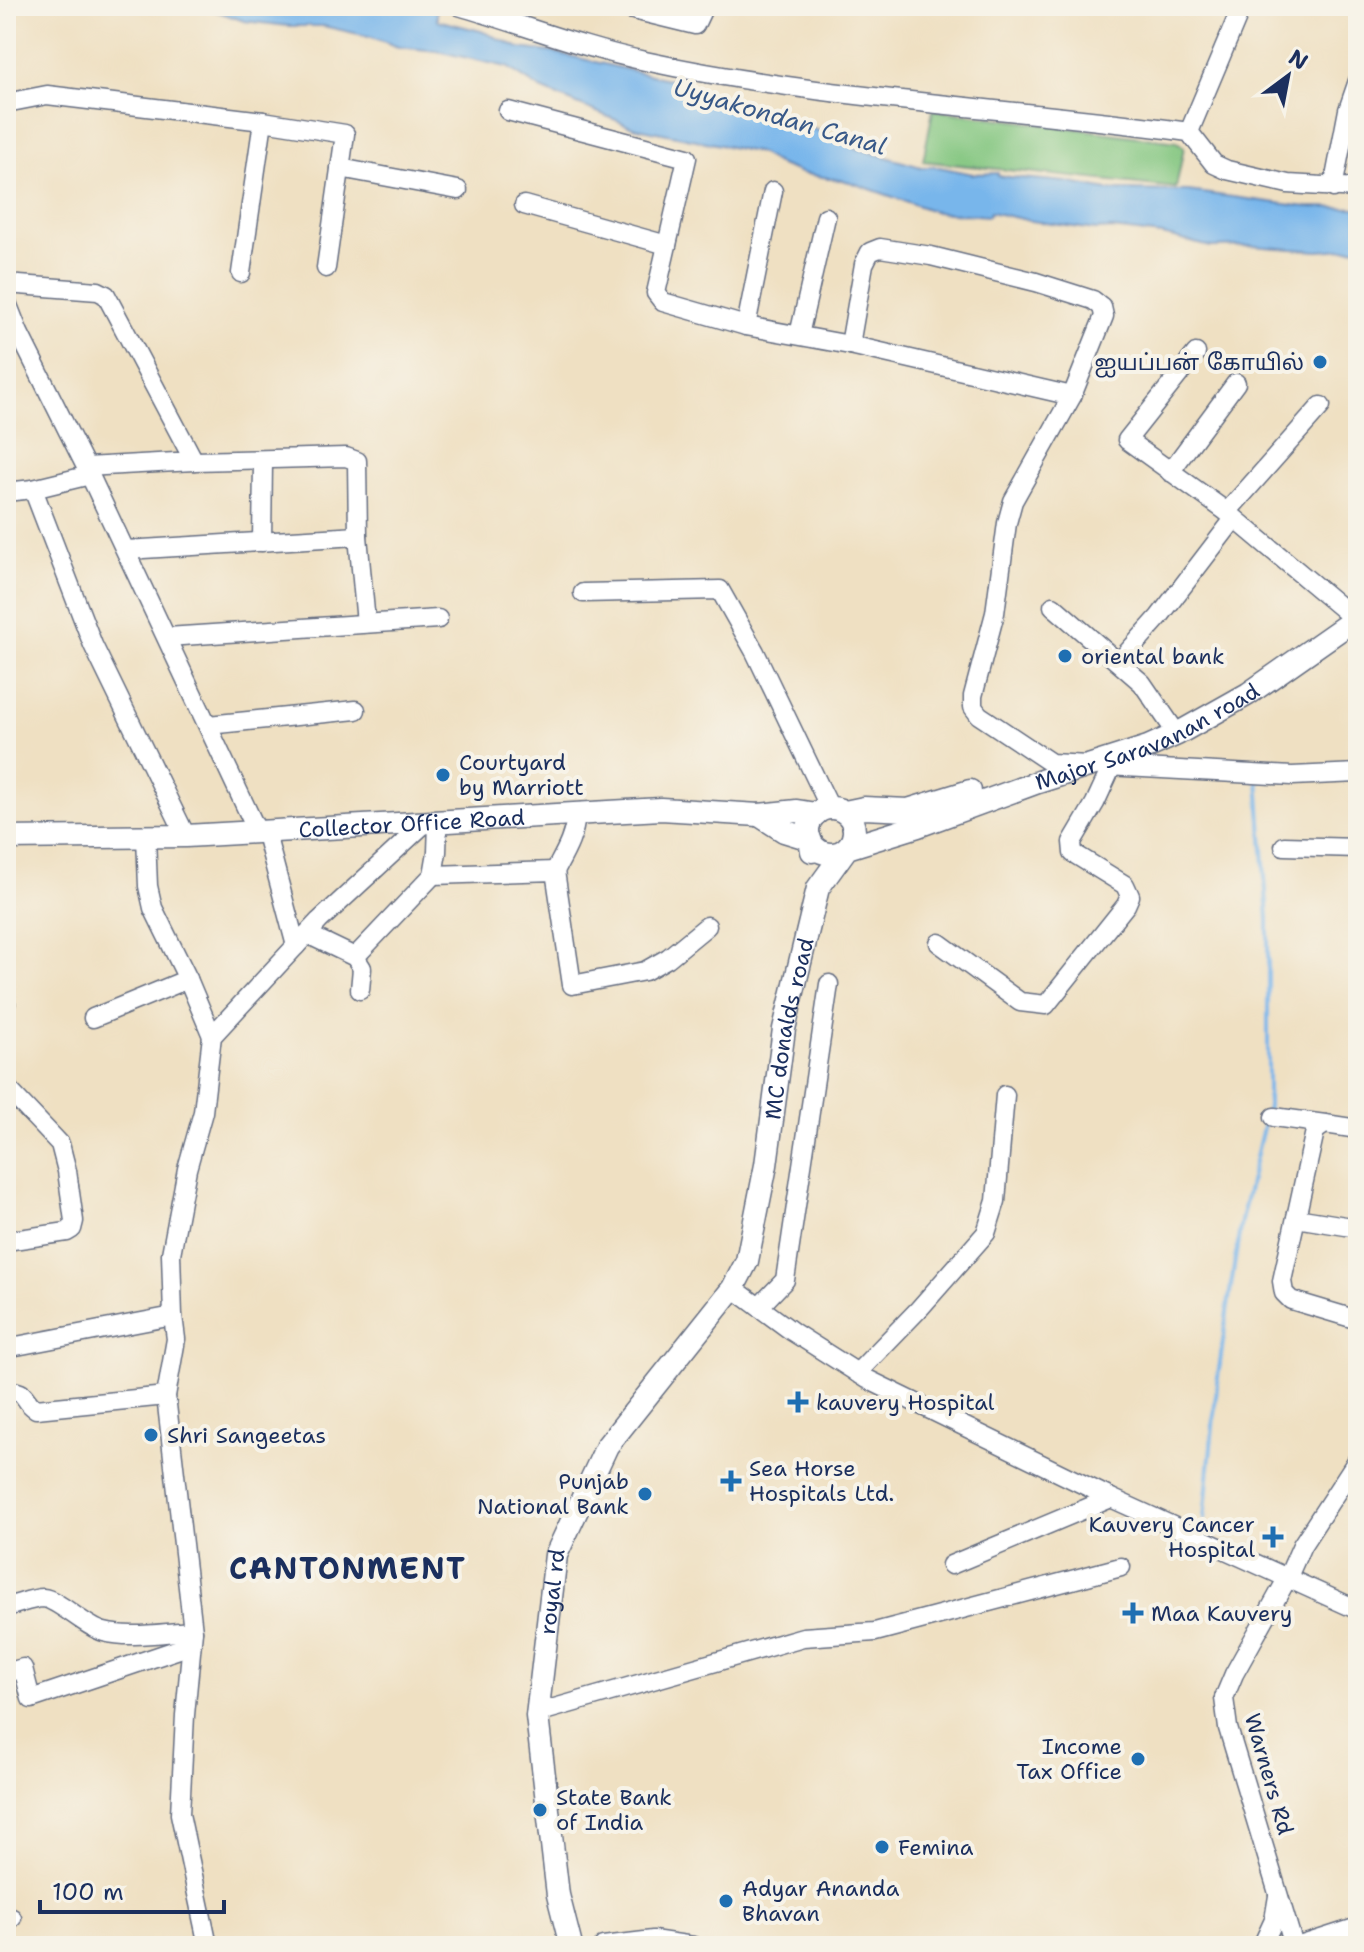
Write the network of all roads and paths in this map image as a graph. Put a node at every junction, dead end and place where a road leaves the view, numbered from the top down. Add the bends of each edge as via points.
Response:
1 (459, 6) edge
2 (617, 6) edge
3 (704, 6) edge
4 (1242, 6) edge
5 (487, 10) edge
6 (1358, 85) edge
7 (6, 103) edge
8 (508, 111) dead end
9 (263, 121) junction
10 (1189, 132) junction
11 (340, 168) junction
12 (1333, 188) junction
13 (1358, 188) edge
14 (458, 190) dead end
15 (773, 191) dead end
16 (524, 205) dead end
17 (826, 217) dead end
18 (667, 245) junction
19 (326, 268) dead end
20 (241, 273) dead end
21 (6, 284) edge
22 (6, 300) edge
23 (746, 326) junction
24 (799, 335) junction
25 (850, 345) junction
26 (1196, 353) dead end
27 (1236, 383) dead end
28 (1072, 396) junction
29 (1321, 406) dead end
30 (194, 461) junction
31 (263, 462) junction
32 (88, 471) junction
33 (1170, 472) junction
34 (33, 489) junction
35 (6, 492) edge
36 (1231, 516) junction
37 (358, 536) junction
38 (262, 542) junction
39 (126, 550) junction
40 (583, 593) dead end
41 (1053, 606) dead end
42 (1354, 609) edge
43 (438, 619) dead end
44 (366, 623) junction
45 (167, 637) junction
46 (1119, 662) junction
47 (356, 710) dead end
48 (208, 725) junction
49 (1174, 729) junction
50 (1051, 763) junction
51 (1089, 765) junction
52 (1112, 766) junction
53 (1358, 773) edge
54 (830, 811) junction
55 (576, 815) junction
56 (759, 815) junction
57 (913, 818) junction
58 (431, 824) junction
59 (261, 830) junction
60 (186, 836) junction
61 (146, 837) junction
62 (6, 838) edge
63 (810, 839) junction
64 (1284, 846) dead end
65 (847, 848) junction
66 (1358, 848) edge
67 (555, 871) junction
68 (433, 875) junction
69 (818, 888) junction
70 (707, 926) dead end
71 (302, 940) junction
72 (939, 943) dead end
73 (355, 957) junction
74 (188, 979) junction
75 (829, 984) dead end
76 (360, 990) dead end
77 (93, 1018) dead end
78 (212, 1036) junction
79 (6, 1087) edge
80 (1005, 1095) dead end
81 (1274, 1117) dead end
82 (1325, 1124) junction
83 (1358, 1129) edge
84 (1296, 1218) junction
85 (1358, 1228) edge
86 (6, 1241) edge
87 (733, 1288) junction
88 (759, 1307) junction
89 (173, 1316) junction
90 (1358, 1320) edge
91 (6, 1348) edge
92 (857, 1373) junction
93 (6, 1392) edge
94 (166, 1396) junction
95 (1358, 1459) edge
96 (1111, 1498) junction
97 (951, 1565) dead end
98 (1121, 1567) dead end
99 (1287, 1579) junction
100 (6, 1607) edge
101 (1358, 1610) edge
102 (192, 1638) junction
103 (6, 1673) edge
104 (537, 1713) junction
105 (1278, 1893) junction
106 (1358, 1927) edge
107 (208, 1946) edge
108 (571, 1946) edge
109 (603, 1946) edge
110 (693, 1946) edge
111 (1262, 1946) edge
112 (1297, 1946) edge

1 - 5 street
2 - 3 street via 695,25
4 - 10 street
5 - 10 street via 646,62 944,106
6 - 12 street
7 - 9 street via 47,95
8 - 18 street via 687,158
9 - 11 street via 345,134
9 - 20 street
10 - 12 street via 1214,164 1227,170
11 - 14 street
11 - 19 street
12 - 13 street
15 - 23 street
16 - 18 street
17 - 24 street
18 - 23 street via 659,298
21 - 30 street via 106,295
22 - 32 street
23 - 24 street
24 - 25 street
25 - 28 street
25 - 28 street via 870,252 880,248 931,256 1036,282 1102,307 1104,316
26 - 33 street via 1127,440
27 - 33 street
28 - 50 street via 1013,501 995,613 973,696 979,715
29 - 36 street
30 - 31 street
30 - 32 street
31 - 37 street via 346,457 357,461
31 - 38 street
32 - 34 street
32 - 39 street
33 - 36 street
34 - 35 street
34 - 60 street via 93,645
36 - 42 street
36 - 46 street via 1159,617
37 - 38 street
37 - 44 street
38 - 39 street
39 - 45 street
40 - 54 street via 720,590
41 - 46 street
42 - 49 main road
43 - 44 street
44 - 45 street
45 - 48 street
46 - 49 street via 1142,683
47 - 48 street
48 - 59 street
49 - 50 main road
49 - 51 main road, Major Saravanan road via 1148,747
50 - 51 street
50 - 57 main road
51 - 52 street
51 - 57 main road, Major Saravanan road via 968,806
52 - 53 street via 1292,776
52 - 72 street via 1072,842 1073,853 1125,885 1130,896 1046,1005 1020,1002
54 - 56 main road, Collector Office Road
54 - 57 main road, Collector Office Road via 864,808
54 - 63 main road via 808,829
54 - 65 main road via 851,818 855,832
55 - 56 main road, Collector Office Road via 661,809
55 - 58 main road, Collector Office Road
55 - 67 street via 575,832
56 - 63 main road
57 - 65 main road
58 - 59 main road, Collector Office Road
58 - 68 street via 437,852
58 - 71 street
59 - 60 main road, Collector Office Road
59 - 71 street
60 - 61 main road, Collector Office Road
61 - 62 main road, Collector Office Road
61 - 74 street via 150,897
63 - 65 main road via 821,852
63 - 69 main road
64 - 66 street
65 - 69 main road, MC donalds road
67 - 68 street
67 - 70 street via 572,985 645,971
68 - 73 street
69 - 87 main road, MC donalds road via 784,1029 747,1261
71 - 73 street
71 - 78 street
73 - 76 street via 362,968
74 - 77 street
74 - 78 street
75 - 88 street via 785,1280
78 - 89 street via 203,1112 171,1254
79 - 86 street via 60,1144 74,1221 67,1232
80 - 92 street via 996,1201 986,1233
81 - 82 street
82 - 83 street
82 - 84 street via 1315,1131
84 - 85 street
84 - 90 street via 1284,1293 1291,1300
87 - 88 street
87 - 104 main road, royal rd via 607,1446 556,1555
88 - 92 street
89 - 91 street
89 - 94 street via 176,1339
92 - 96 street
93 - 94 street via 24,1394 36,1409
94 - 102 street
95 - 99 street, Warners Rd via 1302,1545
96 - 97 street
96 - 99 street
98 - 104 street via 875,1632 803,1637
99 - 101 street
99 - 105 street, Warners Rd via 1224,1698 1228,1728
100 - 102 street via 43,1598 105,1633
102 - 103 street via 31,1699 23,1668
102 - 107 street via 180,1814
104 - 108 main road, royal rd via 558,1895
105 - 111 street
105 - 112 street, Warners Rd
106 - 112 street
109 - 110 street via 653,1940

